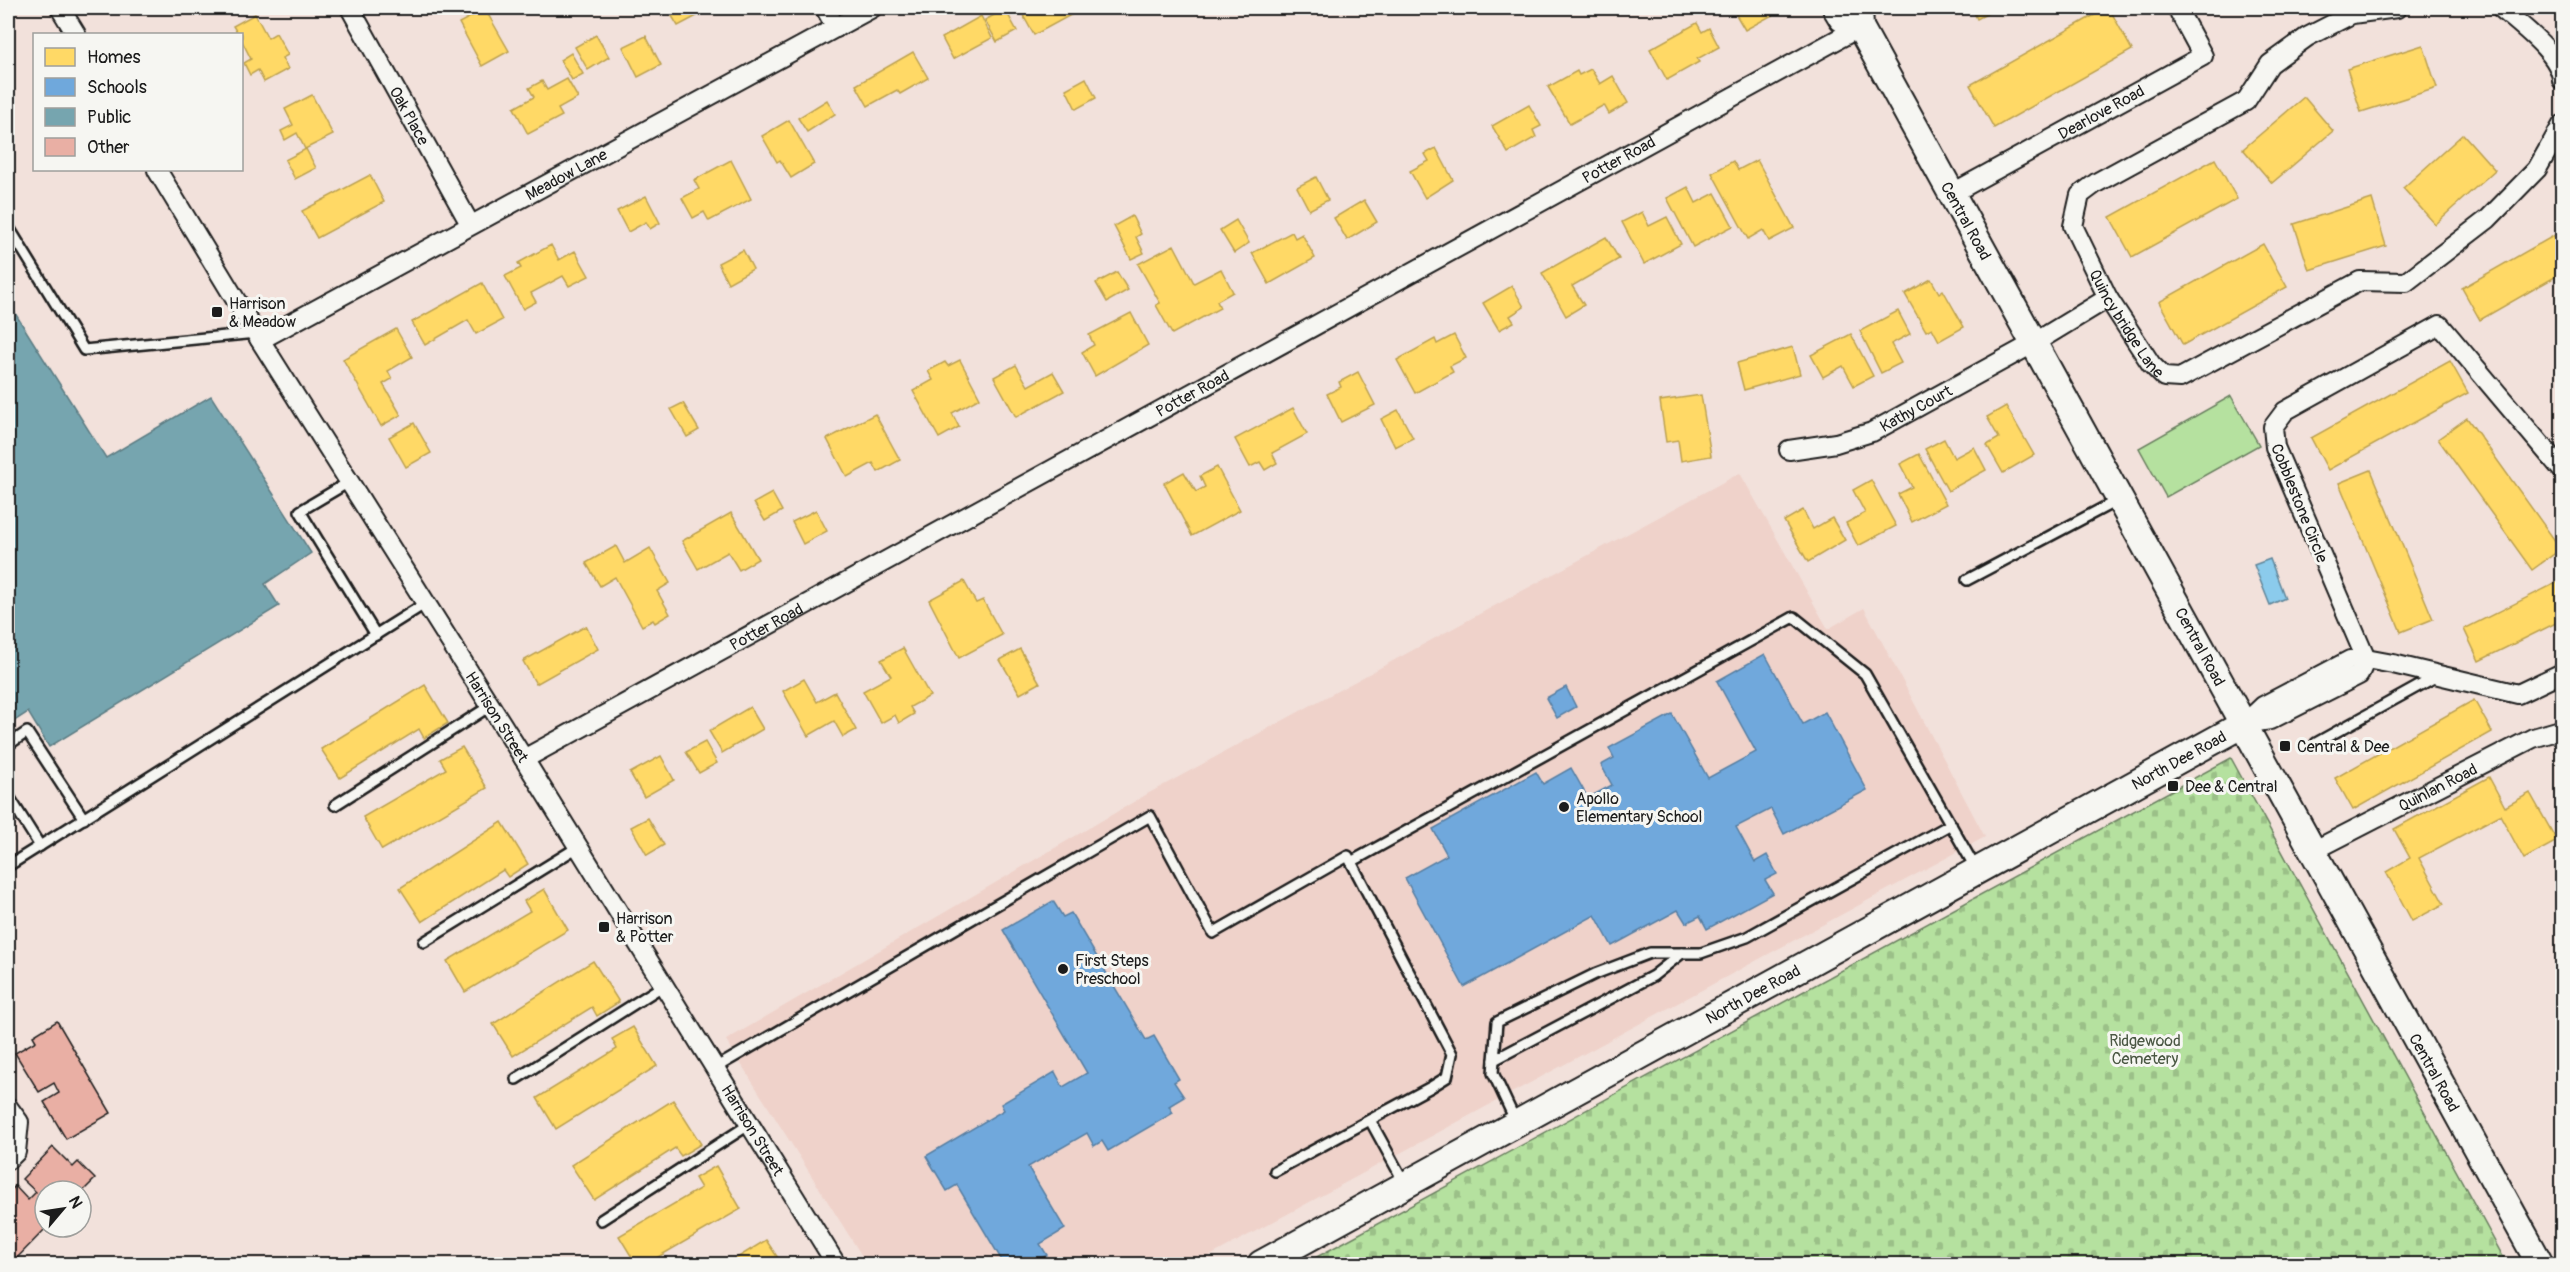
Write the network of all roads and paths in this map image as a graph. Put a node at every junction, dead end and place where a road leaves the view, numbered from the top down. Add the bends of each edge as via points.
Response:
1 (60, 8) edge
2 (350, 8) edge
3 (825, 8) edge
4 (872, 8) edge
5 (1836, 8) edge
6 (2177, 8) edge
7 (2397, 8) edge
8 (2501, 8) edge
9 (1860, 17) edge
10 (836, 28) junction
11 (75, 33) edge
12 (2562, 80) edge
13 (2562, 125) edge
14 (158, 171) edge
15 (1952, 194) junction
16 (470, 224) junction
17 (8, 226) edge
18 (2108, 298) junction
19 (258, 337) junction
20 (2034, 343) junction
21 (1789, 450) dead end
22 (2562, 470) edge
23 (349, 482) junction
24 (2120, 498) junction
25 (1967, 579) dead end
26 (426, 603) junction
27 (376, 635) junction
28 (2366, 659) junction
29 (2562, 673) edge
30 (2441, 674) junction
31 (490, 706) junction
32 (2244, 724) junction
33 (2562, 731) edge
34 (2316, 742) dead end
35 (8, 745) edge
36 (524, 759) junction
37 (8, 795) edge
38 (335, 805) dead end
39 (84, 819) junction
40 (1951, 824) junction
41 (40, 846) junction
42 (578, 848) junction
43 (2313, 851) junction
44 (1351, 862) junction
45 (8, 866) edge
46 (1978, 871) junction
47 (424, 942) dead end
48 (1682, 953) junction
49 (664, 985) junction
50 (1494, 1060) junction
51 (715, 1068) junction
52 (516, 1079) dead end
53 (8, 1107) edge
54 (1370, 1120) junction
55 (750, 1124) junction
56 (1517, 1124) junction
57 (8, 1160) edge
58 (1275, 1172) dead end
59 (1406, 1185) junction
60 (601, 1220) dead end
61 (836, 1264) edge
62 (1261, 1264) edge
63 (2540, 1264) edge

1 - 11 street
2 - 16 street, Oak Place
3 - 10 street
4 - 10 street, Meadow Lane
5 - 9 main road, Central Road via 1842,18
6 - 15 street, Dearlove Road via 2203,56
7 - 18 street, Quincy bridge Lane via 2352,14 2307,37 2270,64 2246,101 2080,195 2073,226
8 - 12 street via 2547,49 2562,70
9 - 15 main road, Central Road
9 - 36 street, Potter Road
10 - 16 street, Meadow Lane
13 - 18 street, Quincy bridge Lane via 2537,169 2488,219 2406,282 2360,281 2180,378 2164,377 2151,364
14 - 19 street, Harrison Street
15 - 20 main road, Central Road
16 - 19 street, Meadow Lane
17 - 19 lane via 84,350
18 - 20 street, Quincy bridge Lane
19 - 23 street, Harrison Street
20 - 21 street, Kathy Court via 1872,432 1836,443
20 - 24 main road, Central Road
22 - 28 street, Cobblestone Circle via 2440,325 2284,411 2273,427 2275,447
23 - 26 street, Harrison Street
23 - 27 lane via 300,511
24 - 25 lane
24 - 32 main road, Central Road
26 - 27 lane
26 - 31 street, Harrison Street
27 - 39 lane
28 - 30 street
28 - 32 street via 2350,660 2272,700
29 - 30 street via 2518,693
30 - 34 lane
31 - 36 street, Harrison Street
31 - 38 lane
32 - 43 main road, Central Road
32 - 46 main road, North Dee Road
33 - 43 street, Quinlan Road via 2533,738
35 - 39 lane via 27,732
36 - 42 street, Harrison Street
37 - 41 lane
39 - 41 lane
40 - 44 lane via 1865,674 1794,617
40 - 46 lane
40 - 48 lane via 1747,938 1701,953
41 - 45 lane
42 - 47 lane
42 - 49 street, Harrison Street
43 - 63 main road, Central Road
44 - 51 lane via 1348,856 1213,933 1150,816
44 - 54 lane via 1452,1054 1447,1077
46 - 56 main road, North Dee Road
48 - 50 lane via 1653,976
48 - 50 lane via 1650,953 1594,974 1497,1022
49 - 51 street, Harrison Street
49 - 52 lane
50 - 56 lane via 1493,1073
51 - 55 street, Harrison Street
53 - 57 street via 19,1122 16,1152
54 - 58 lane
54 - 59 lane
55 - 60 lane
55 - 61 street, Harrison Street
56 - 59 main road, North Dee Road
59 - 62 main road, North Dee Road

